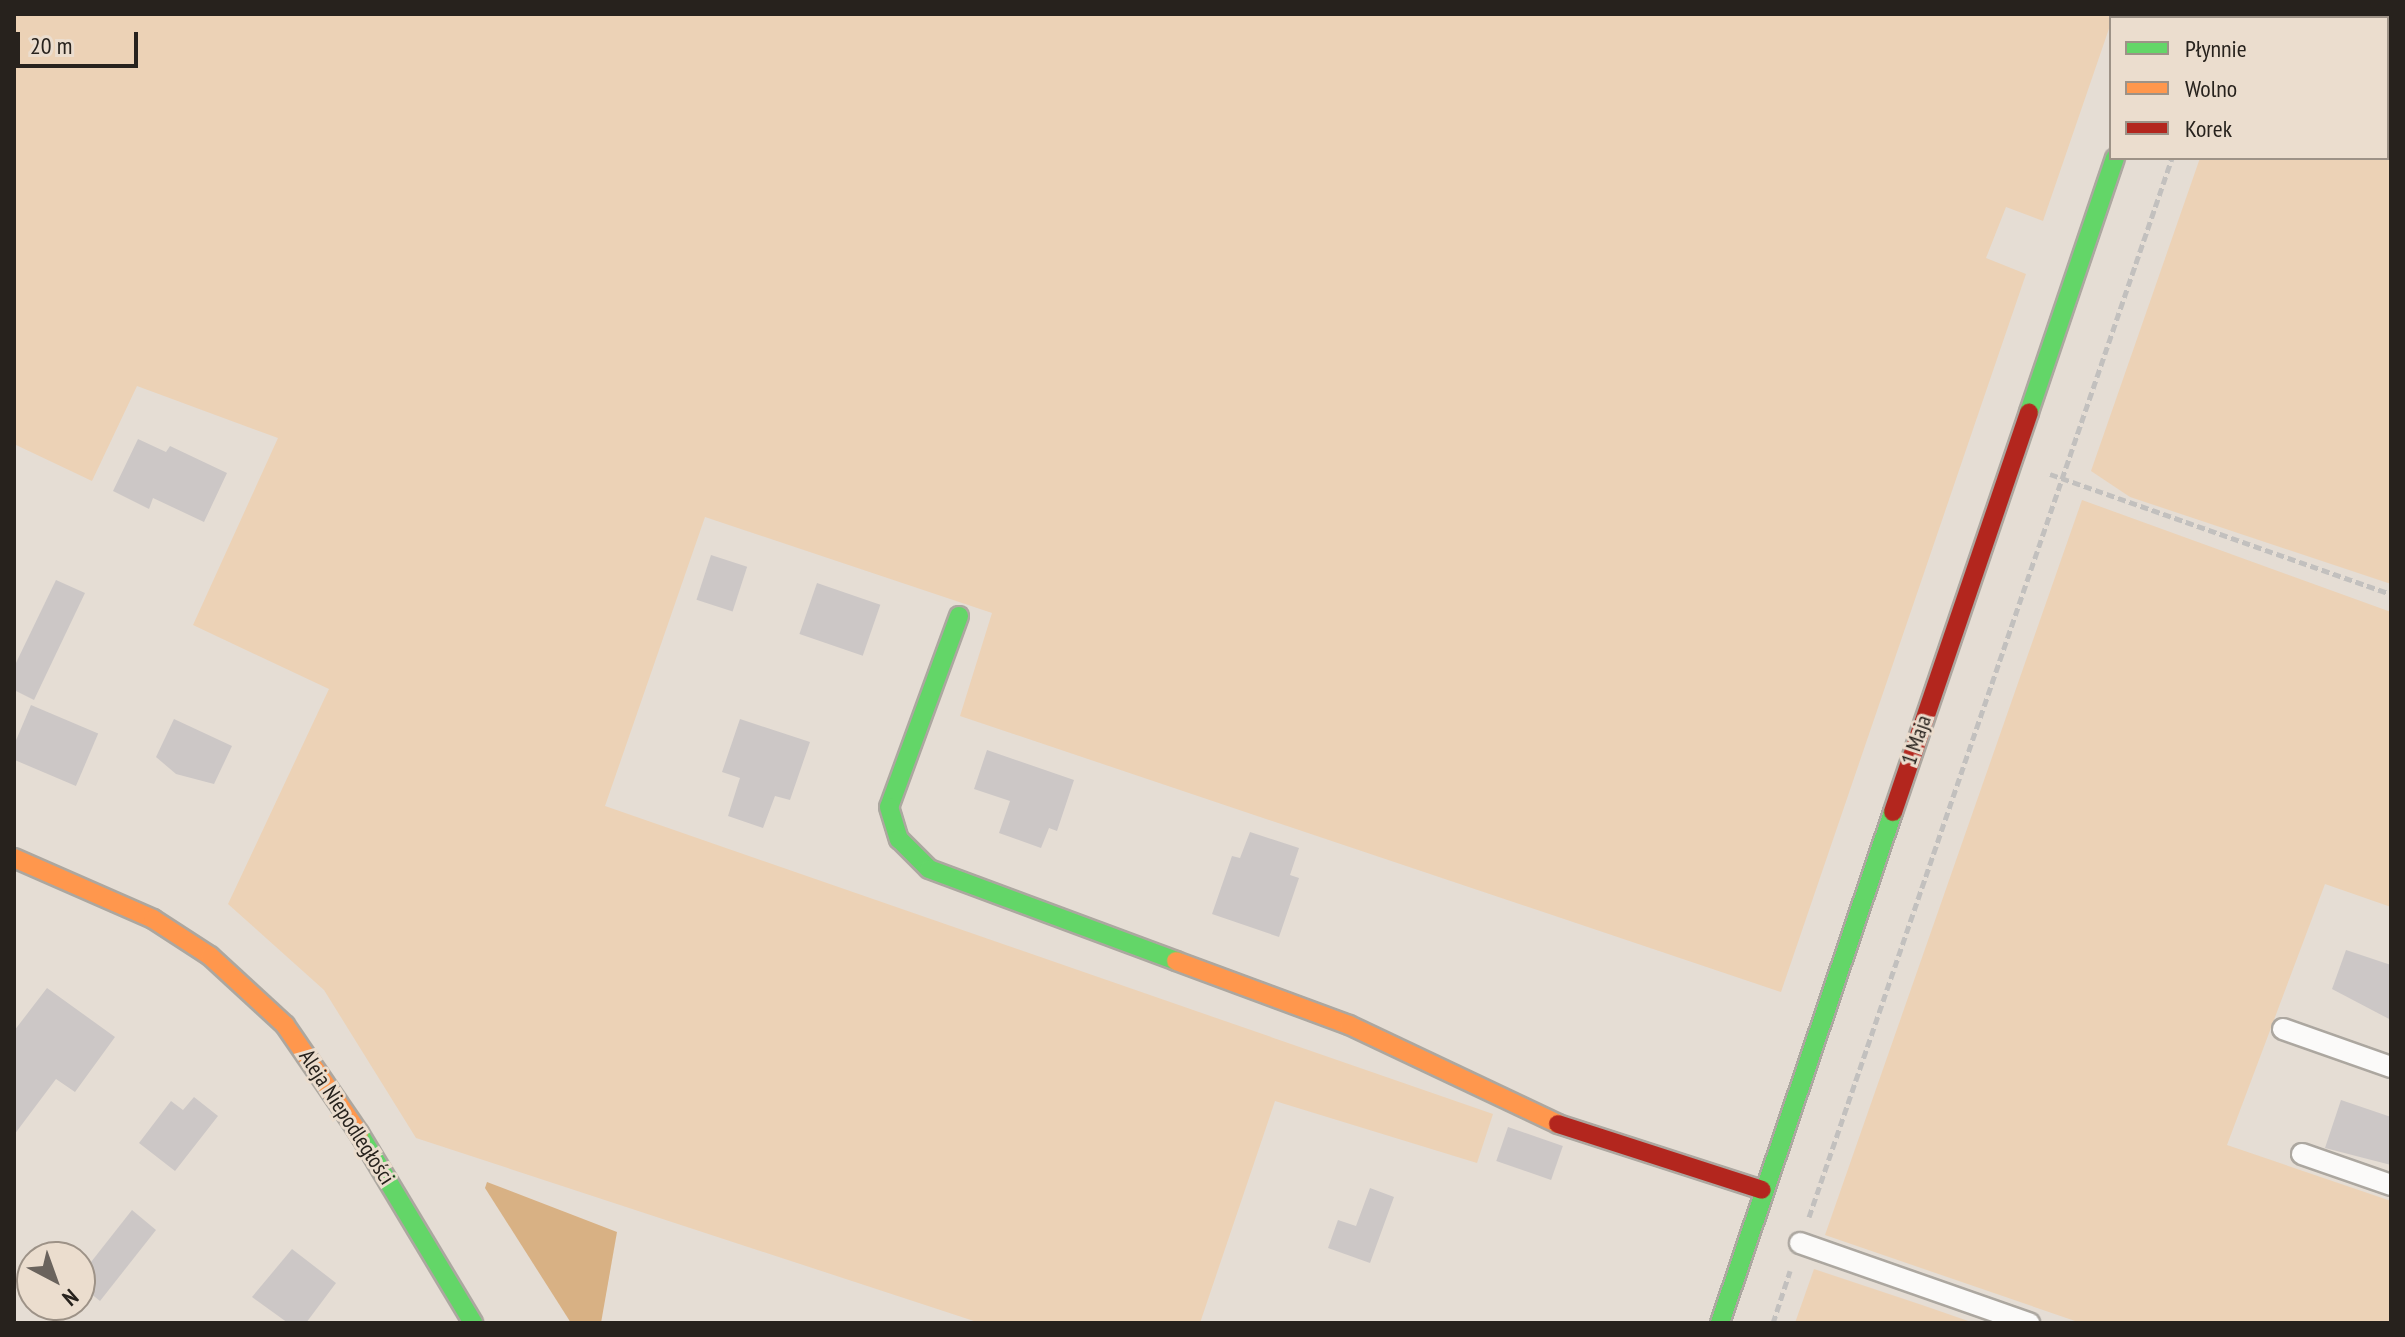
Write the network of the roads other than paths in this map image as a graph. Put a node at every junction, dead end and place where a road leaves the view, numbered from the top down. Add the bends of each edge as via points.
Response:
1 (2114, 160) edge
2 (959, 616) dead end
3 (14, 858) edge
4 (2283, 1029) dead end
5 (2391, 1067) edge
6 (2302, 1154) dead end
7 (2391, 1185) edge
8 (1762, 1190) junction
9 (1800, 1243) road end
10 (473, 1323) edge
11 (1720, 1323) edge
12 (2029, 1323) edge

1 - 8 street, 1 Maja
2 - 8 street via 889,807 899,839 929,869 1349,1025 1557,1124
3 - 10 street, Aleja Niepodległości via 153,919 210,956 285,1025 325,1076
4 - 5 lane
6 - 7 lane
8 - 11 street, 1 Maja
9 - 12 lane

